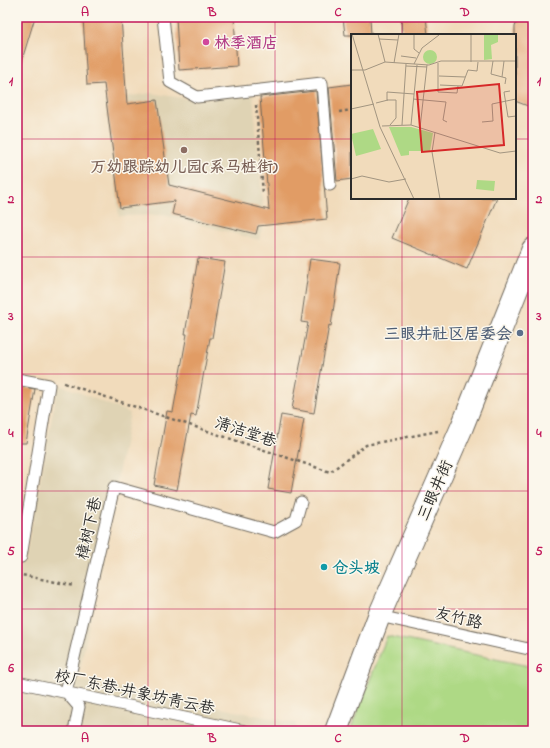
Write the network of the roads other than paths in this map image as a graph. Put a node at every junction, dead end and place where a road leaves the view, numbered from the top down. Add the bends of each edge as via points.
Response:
1 (163, 17) edge
2 (330, 185) dead end
3 (533, 249) edge
4 (17, 379) edge
5 (301, 502) dead end
6 (17, 556) edge
7 (379, 616) junction
8 (533, 650) edge
9 (17, 682) edge
10 (66, 692) junction
11 (74, 731) edge
12 (245, 731) edge
13 (336, 731) edge

1 - 2 lane via 170,82 198,97 322,83
3 - 7 street, 三眼井街 via 462,426
4 - 6 lane via 49,385 21,557
5 - 10 lane, 樟树下巷 via 296,520 274,532 114,487
7 - 8 lane, 友竹路
7 - 13 street, 三眼井街
9 - 10 lane, 校厂东巷·井象坊青云巷
10 - 11 lane via 79,707
10 - 12 lane, 校厂东巷·井象坊青云巷

